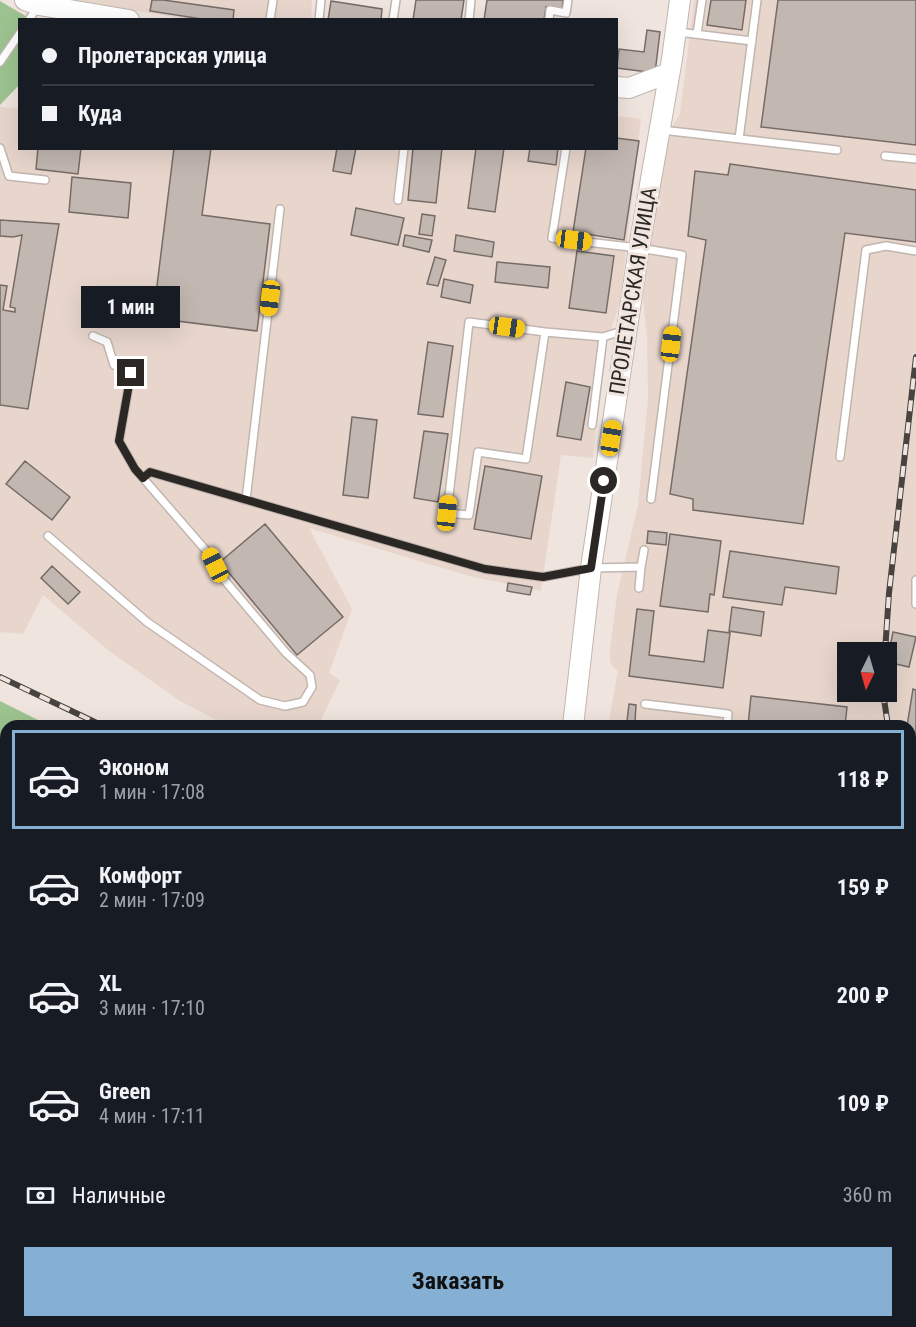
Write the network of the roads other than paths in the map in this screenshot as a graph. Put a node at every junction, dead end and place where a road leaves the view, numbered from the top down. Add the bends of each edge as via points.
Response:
1 (273, 0) edge
2 (321, 0) edge
3 (396, 0) edge
4 (471, 0) edge
5 (568, 0) edge
6 (680, 0) edge
7 (702, 0) edge
8 (757, 0) edge
9 (68, 5) edge
10 (31, 8) edge
11 (121, 18) edge
12 (270, 18) edge
13 (319, 18) edge
14 (393, 18) edge
15 (469, 18) edge
16 (549, 18) edge
17 (676, 31) junction
18 (697, 34) junction
19 (18, 36) edge
20 (752, 41) junction
21 (0, 62) edge
22 (669, 73) junction
23 (618, 87) edge
24 (659, 129) junction
25 (739, 139) junction
26 (0, 148) edge
27 (404, 150) edge
28 (566, 150) edge
29 (837, 150) dead end
30 (885, 156) dead end
31 (916, 159) edge
32 (45, 180) dead end
33 (398, 200) dead end
34 (280, 209) dead end
35 (639, 248) junction
36 (916, 251) edge
37 (627, 330) junction
38 (544, 332) junction
39 (93, 336) dead end
40 (603, 337) junction
41 (592, 425) dead end
42 (840, 457) dead end
43 (143, 478) junction
44 (651, 499) dead end
45 (246, 500) junction
46 (48, 536) dead end
47 (644, 550) dead end
48 (641, 567) junction
49 (591, 568) junction
50 (916, 580) edge
51 (639, 588) dead end
52 (916, 604) edge
53 (645, 704) dead end
54 (574, 720) edge
55 (728, 720) edge

1 - 12 lane
2 - 13 lane
3 - 14 lane
4 - 15 lane
5 - 16 lane via 566,13 550,10
6 - 17 street, ПРОЛЕТАРСКАЯ УЛИЦА
7 - 18 lane
8 - 20 lane
9 - 10 street
9 - 11 street
17 - 18 lane
17 - 22 street, ПРОЛЕТАРСКАЯ УЛИЦА
18 - 20 lane
19 - 21 lane
20 - 25 lane
22 - 23 street via 629,88
22 - 24 street, ПРОЛЕТАРСКАЯ УЛИЦА
24 - 25 lane
24 - 35 street, ПРОЛЕТАРСКАЯ УЛИЦА
25 - 29 lane
26 - 32 lane via 9,177
27 - 33 lane
28 - 35 lane via 552,238
30 - 31 lane
34 - 45 lane
35 - 37 street, ПРОЛЕТАРСКАЯ УЛИЦА
35 - 44 lane via 682,255
36 - 42 lane via 886,246 866,250
37 - 40 lane
37 - 49 street, ПРОЛЕТАРСКАЯ УЛИЦА
38 - 38 lane via 526,459 478,452 469,515 447,513 469,322
38 - 40 lane
39 - 43 lane via 107,342 114,365 131,373 119,441
40 - 41 lane
43 - 45 lane via 150,472
43 - 46 lane via 209,554 220,576 310,675 312,687 303,702 285,706 260,700 147,622
45 - 49 lane via 485,569 543,577
47 - 48 lane
48 - 49 lane
48 - 51 lane
49 - 54 street, ПРОЛЕТАРСКАЯ УЛИЦА
50 - 52 lane
53 - 55 lane via 728,714

